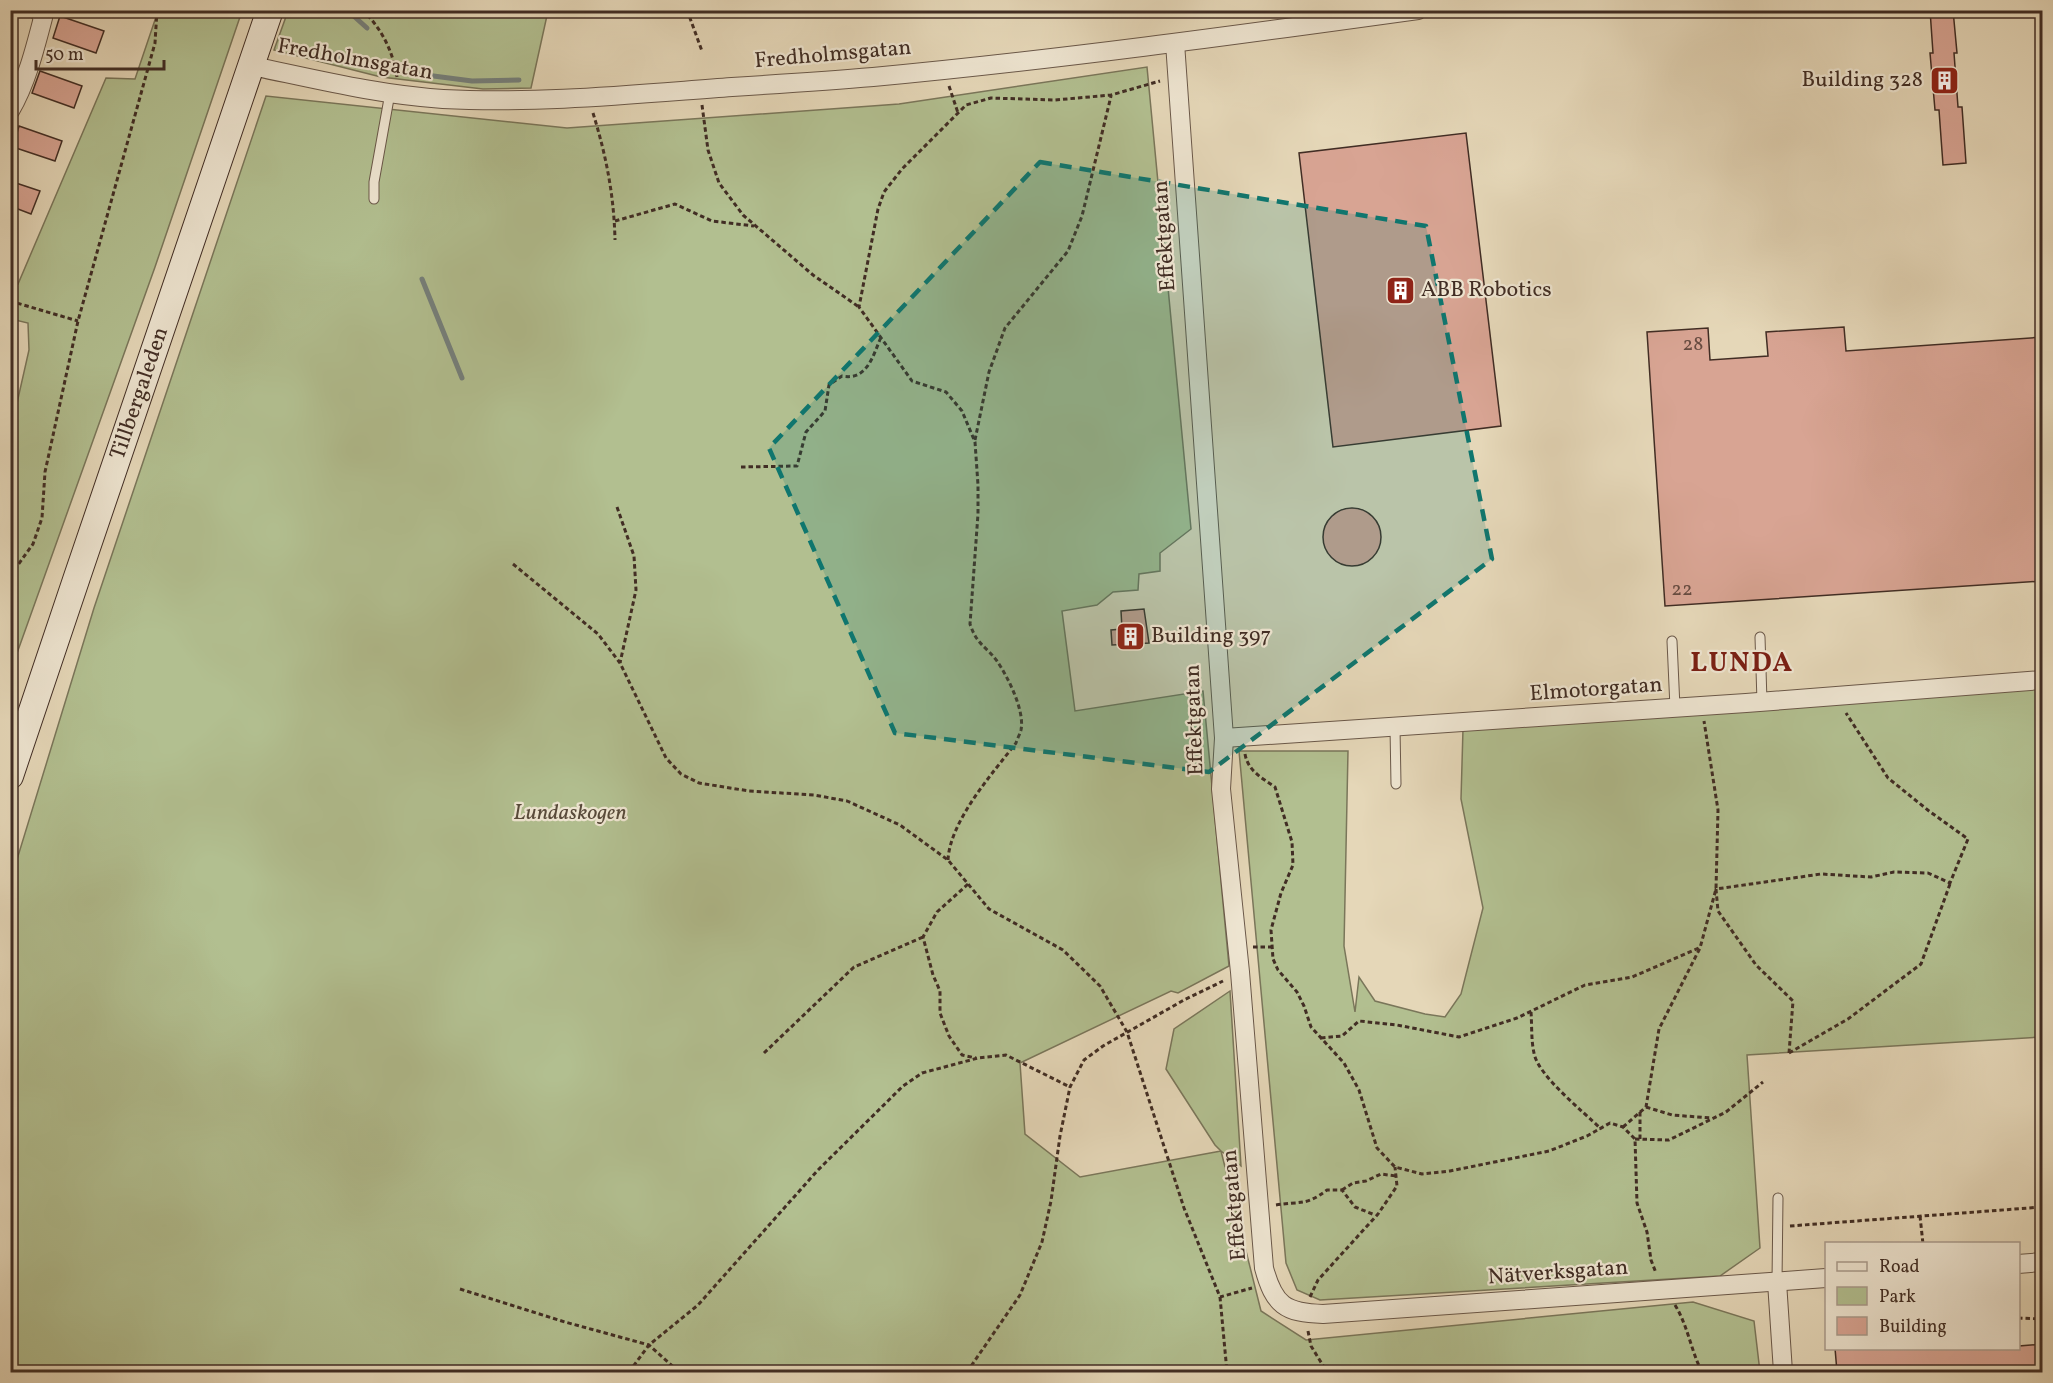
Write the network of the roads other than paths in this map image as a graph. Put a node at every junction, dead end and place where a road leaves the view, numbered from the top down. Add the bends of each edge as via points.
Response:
1 (38, 10) edge
2 (270, 10) edge
3 (1418, 10) edge
4 (1175, 43) junction
5 (252, 66) junction
6 (394, 94) junction
7 (10, 111) edge
8 (374, 199) dead end
9 (1760, 637) dead end
10 (1672, 641) dead end
11 (2043, 680) edge
12 (1762, 702) junction
13 (1675, 708) junction
14 (1395, 728) junction
15 (1224, 738) junction
16 (10, 776) edge
17 (1396, 784) dead end
18 (1778, 1198) dead end
19 (2043, 1262) edge
20 (2020, 1264) edge
21 (1825, 1278) edge
22 (1778, 1282) junction
23 (1298, 1312) joint
24 (1783, 1372) edge

1 - 7 street via 43,18 39,33
2 - 5 main road, Tillbergaleden
3 - 4 street, Fredholmsgatan
4 - 6 street, Fredholmsgatan via 872,77 588,97 443,99
4 - 15 street, Effektgatan
5 - 6 street, Fredholmsgatan
5 - 16 main road, Tillbergaleden
6 - 8 lane via 374,182
9 - 12 lane
10 - 13 lane
11 - 12 street, Elmotorgatan
12 - 13 street, Elmotorgatan
13 - 14 street, Elmotorgatan
14 - 15 street, Elmotorgatan
14 - 17 lane
15 - 23 street, Effektgatan via 1221,789 1264,1269 1279,1302
18 - 22 lane
19 - 20 street
21 - 22 street, Nätverksgatan
22 - 23 street, Nätverksgatan via 1323,1314
22 - 24 street

